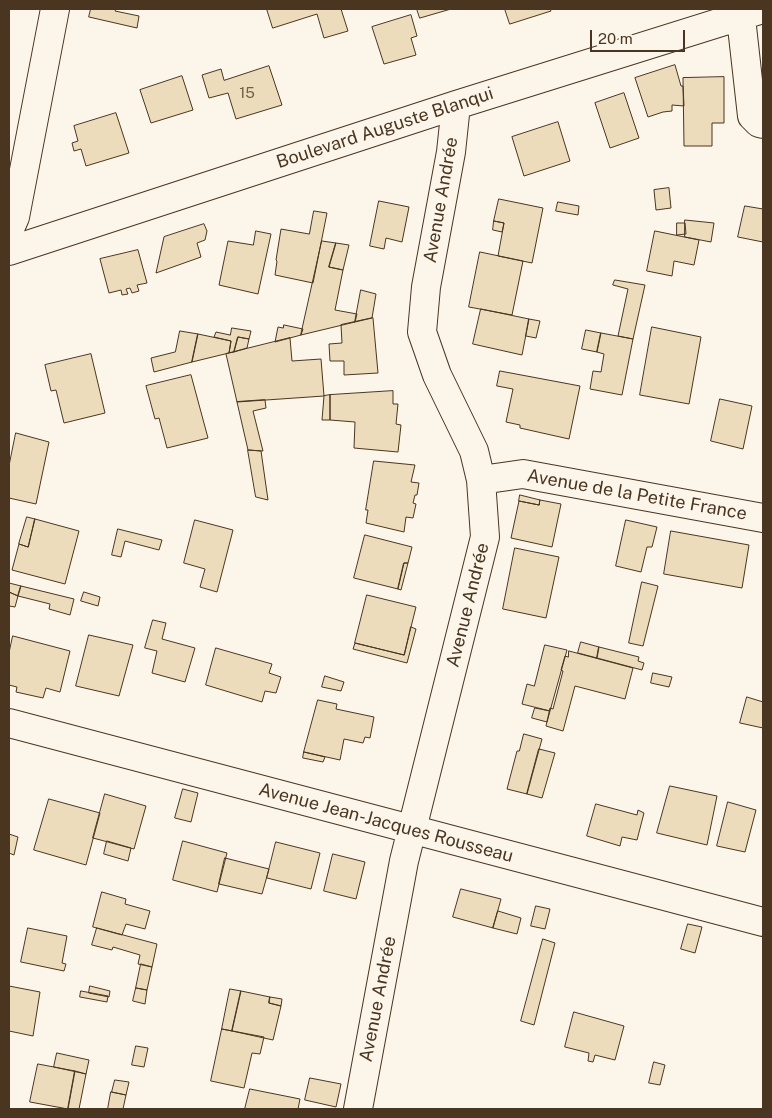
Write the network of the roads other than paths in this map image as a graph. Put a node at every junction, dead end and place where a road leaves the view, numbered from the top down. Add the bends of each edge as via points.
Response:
1 (56, 9) edge
2 (748, 11) edge
3 (456, 105) junction
4 (763, 124) edge
5 (9, 231) edge
6 (9, 251) edge
7 (482, 480) junction
8 (763, 518) edge
9 (9, 723) edge
10 (412, 830) junction
11 (763, 922) edge
12 (358, 1109) edge

1 - 5 street via 16,217
2 - 3 street, Boulevard Auguste Blanqui
2 - 4 street via 752,116
3 - 6 street, Boulevard Auguste Blanqui
3 - 7 street, Avenue Andrée via 451,152 426,287 422,332 437,375 474,451
7 - 8 street, Avenue de la Petite France via 522,474
7 - 10 street, Avenue Andrée via 485,537
9 - 10 street, Avenue Jean-Jacques Rousseau
10 - 11 street, Avenue Jean-Jacques Rousseau
10 - 12 street, Avenue Andrée

